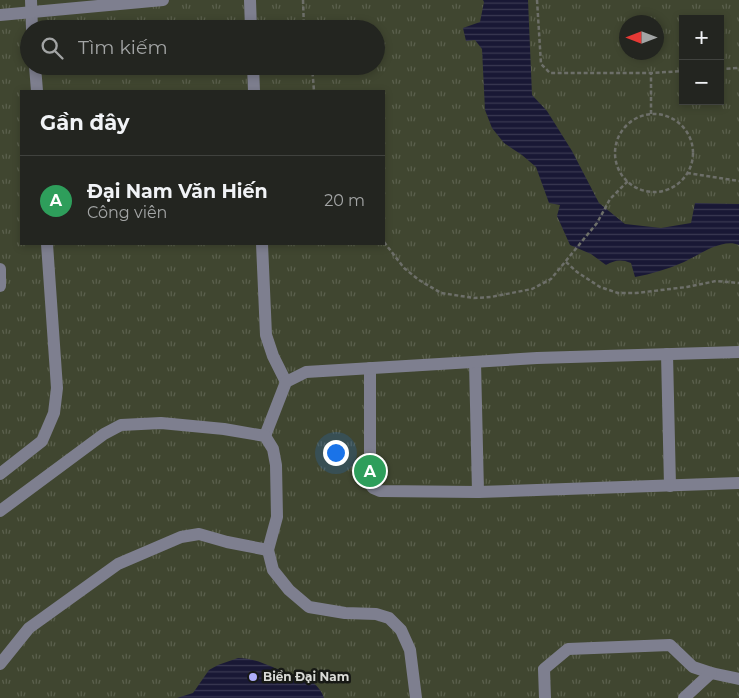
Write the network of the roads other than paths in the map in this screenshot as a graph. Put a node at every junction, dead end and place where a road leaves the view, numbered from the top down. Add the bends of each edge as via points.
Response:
1 (163, 0) edge
2 (250, 0) edge
3 (31, 6) edge
4 (0, 15) edge
5 (32, 20) edge
6 (251, 20) edge
7 (36, 75) edge
8 (253, 75) edge
9 (37, 90) edge
10 (254, 90) edge
11 (47, 245) edge
12 (262, 245) edge
13 (0, 269) edge
14 (0, 286) edge
15 (739, 352) edge
16 (667, 354) junction
17 (475, 362) junction
18 (370, 368) junction
19 (286, 382) junction
20 (265, 436) junction
21 (0, 474) edge
22 (739, 483) edge
23 (670, 486) junction
24 (478, 492) junction
25 (0, 511) edge
26 (268, 550) junction
27 (0, 664) edge
28 (712, 673) junction
29 (739, 678) edge
30 (416, 698) edge
31 (545, 698) edge
32 (684, 698) edge

1 - 3 lane
2 - 6 lane
3 - 4 lane
3 - 5 lane
7 - 9 lane
8 - 10 lane
11 - 21 lane via 57,388 54,413 42,441
12 - 19 lane via 266,335
13 - 14 lane
15 - 16 lane
16 - 17 lane
16 - 23 lane
17 - 18 lane
17 - 24 lane
18 - 19 lane via 306,372
18 - 24 lane via 370,484 373,488 380,491
19 - 20 lane
20 - 25 lane via 161,423 121,425 104,434
20 - 26 lane via 274,448 278,517
22 - 23 lane
23 - 24 lane
26 - 27 lane via 199,534 181,537 118,564 29,628
26 - 30 lane via 273,570 309,607 390,618 401,630 410,650
28 - 29 lane
28 - 31 lane via 693,667 670,645 568,649 544,669
28 - 32 lane

